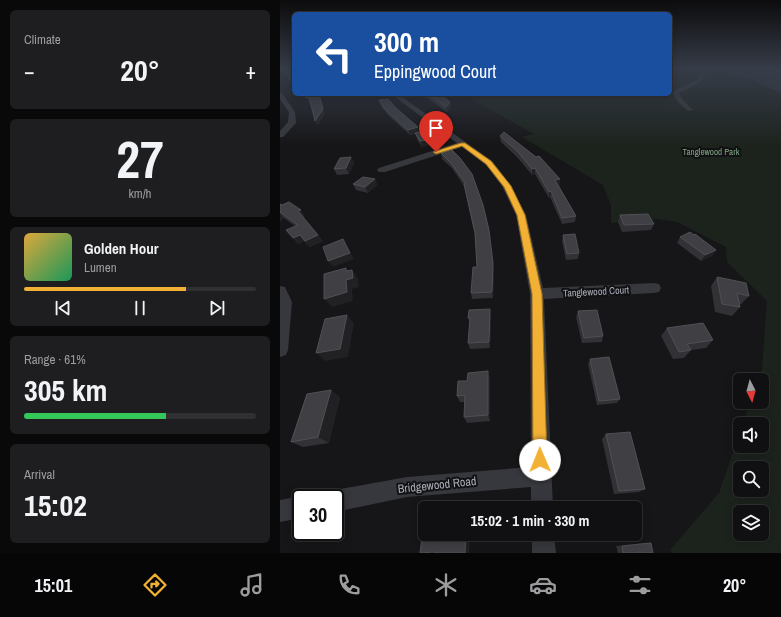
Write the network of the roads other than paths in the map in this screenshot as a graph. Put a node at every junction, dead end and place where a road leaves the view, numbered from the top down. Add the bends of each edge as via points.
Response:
1 (280, 94) edge
2 (677, 95) edge
3 (397, 96) edge
4 (690, 110) dead end
5 (280, 135) edge
6 (463, 144) junction
7 (382, 170) dead end
8 (654, 288) dead end
9 (280, 291) edge
10 (537, 294) junction
11 (280, 350) edge
12 (540, 476) junction
13 (344, 499) edge
14 (542, 501) edge
15 (292, 509) edge
16 (280, 511) edge
17 (543, 541) edge
18 (544, 553) edge

1 - 5 street via 292,112 292,123
2 - 4 street
3 - 6 street
6 - 7 street
6 - 10 street via 488,163 507,186 521,215
8 - 10 street, Tanglewood Court
9 - 11 street via 285,302
10 - 12 street
12 - 13 street, Bridgewood Road via 407,487
12 - 14 street
15 - 16 street
17 - 18 street

